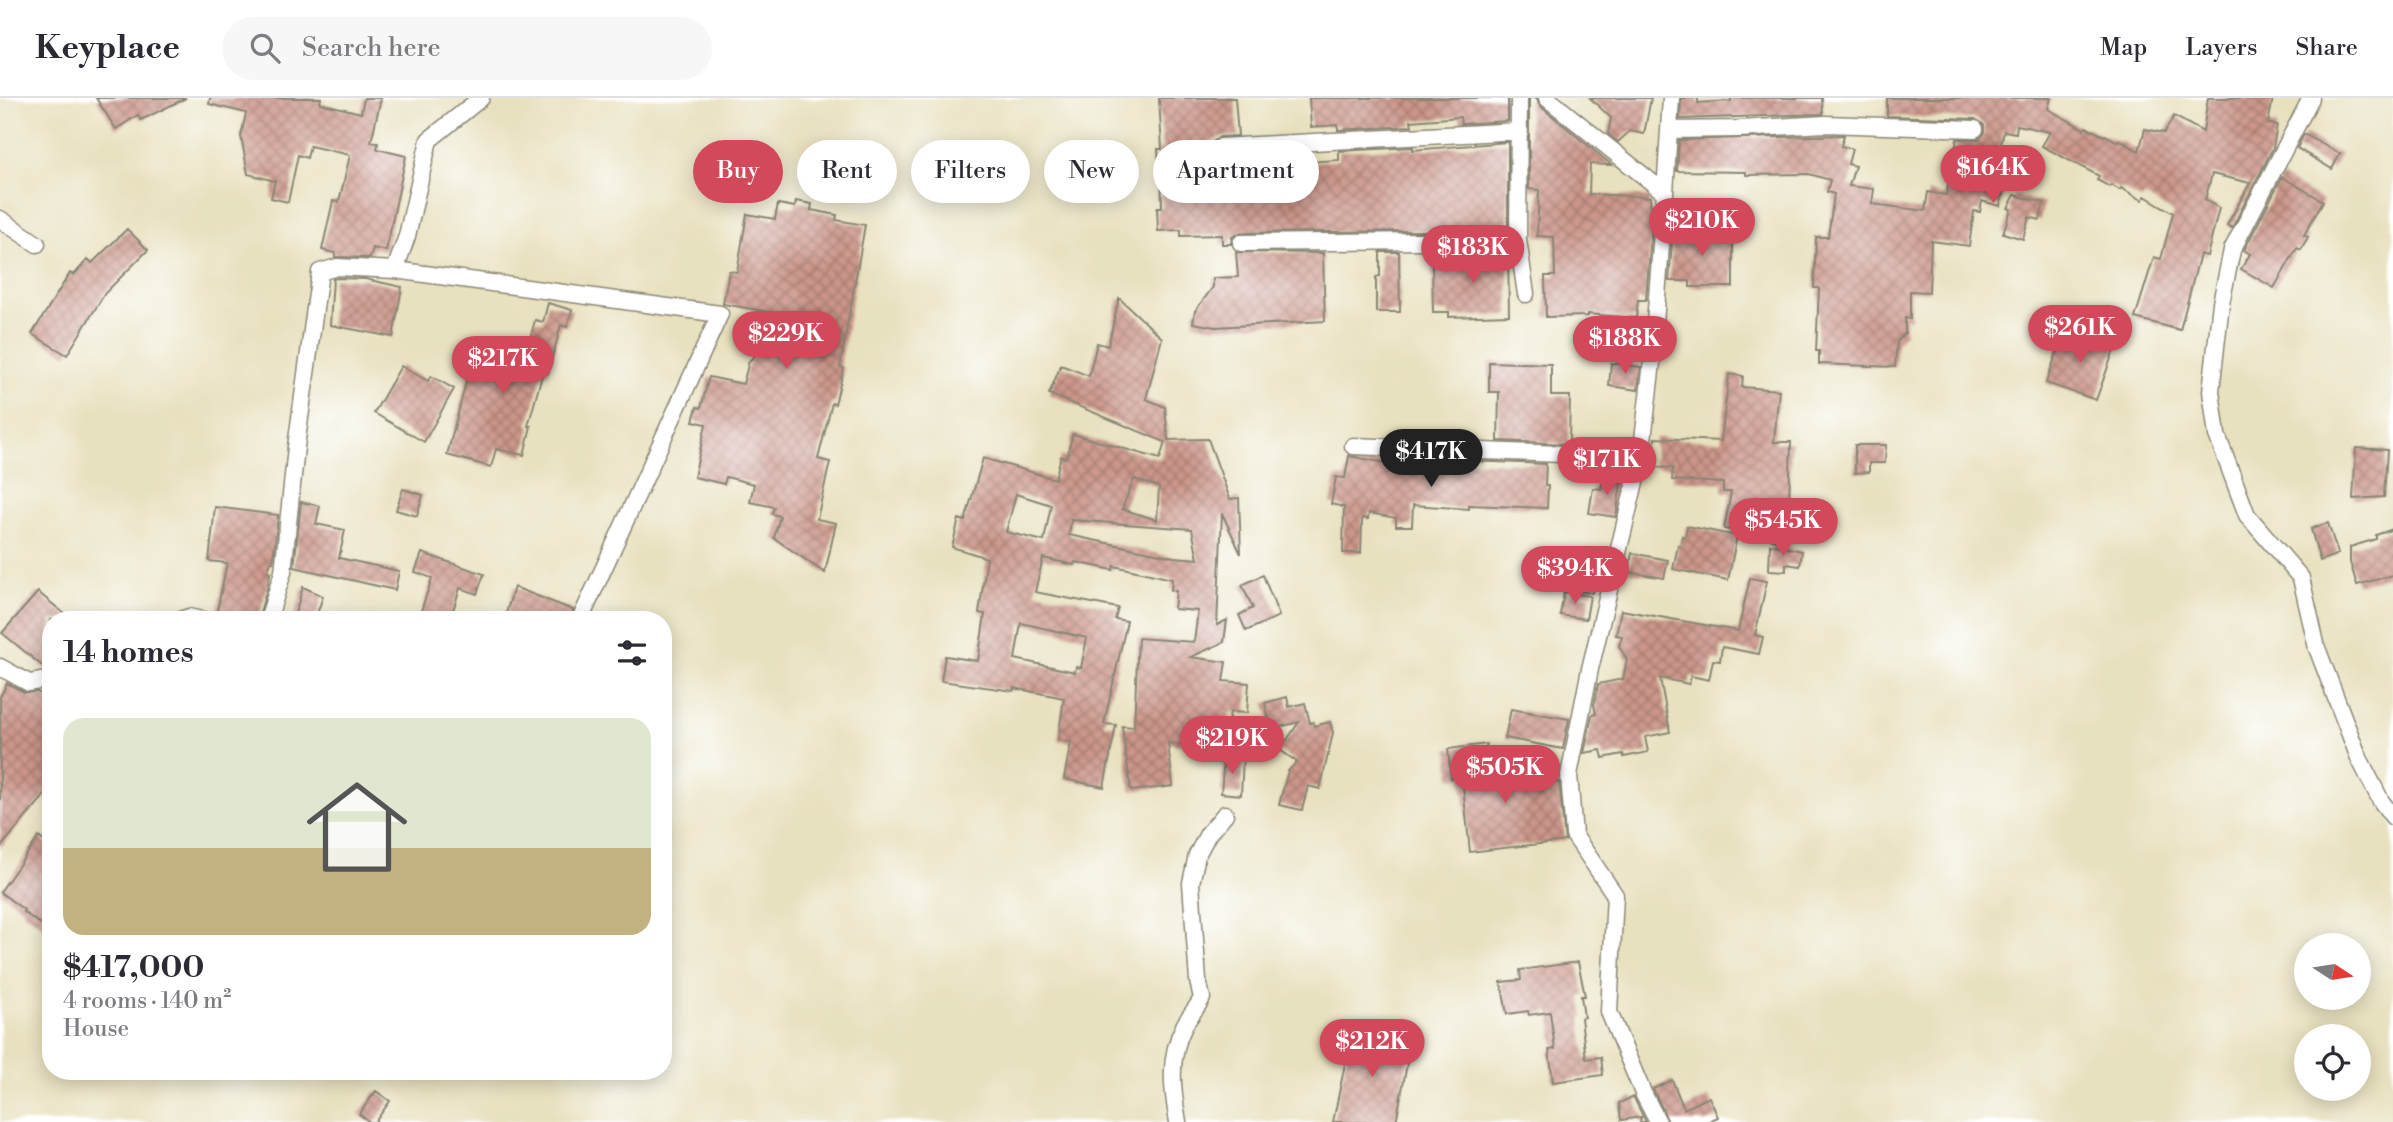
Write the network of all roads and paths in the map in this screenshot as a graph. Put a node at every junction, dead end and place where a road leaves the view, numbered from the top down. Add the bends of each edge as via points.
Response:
1 (481, 98) edge
2 (1519, 98) edge
3 (1547, 98) edge
4 (1671, 98) edge
5 (2311, 98) edge
6 (1975, 129) dead end
7 (1669, 130) junction
8 (1520, 131) junction
9 (1319, 142) edge
10 (1665, 193) junction
11 (0, 219) edge
12 (1518, 240) junction
13 (1241, 243) dead end
14 (37, 244) dead end
15 (395, 270) junction
16 (1526, 294) dead end
17 (1353, 446) dead end
18 (1641, 457) junction
19 (271, 611) edge
20 (584, 611) edge
21 (0, 667) edge
22 (42, 681) edge
23 (1225, 814) dead end
24 (2393, 817) edge
25 (1178, 1122) edge
26 (1658, 1122) edge

1 - 15 street via 429,140
2 - 8 street
3 - 10 street
4 - 7 street
5 - 24 street via 2232,250 2211,391 2217,435 2247,515 2301,578 2317,648 2359,758
6 - 7 street via 1825,124
7 - 10 street
8 - 9 street
8 - 12 street
10 - 18 street
11 - 14 street
12 - 13 street
12 - 16 street
15 - 19 street via 337,267 320,272 283,572
15 - 20 street via 720,314
17 - 18 street
18 - 26 street via 1569,775 1574,835 1615,895 1609,1012
21 - 22 street via 29,683
23 - 25 street via 1197,855 1191,883 1202,998 1185,1024 1172,1059

